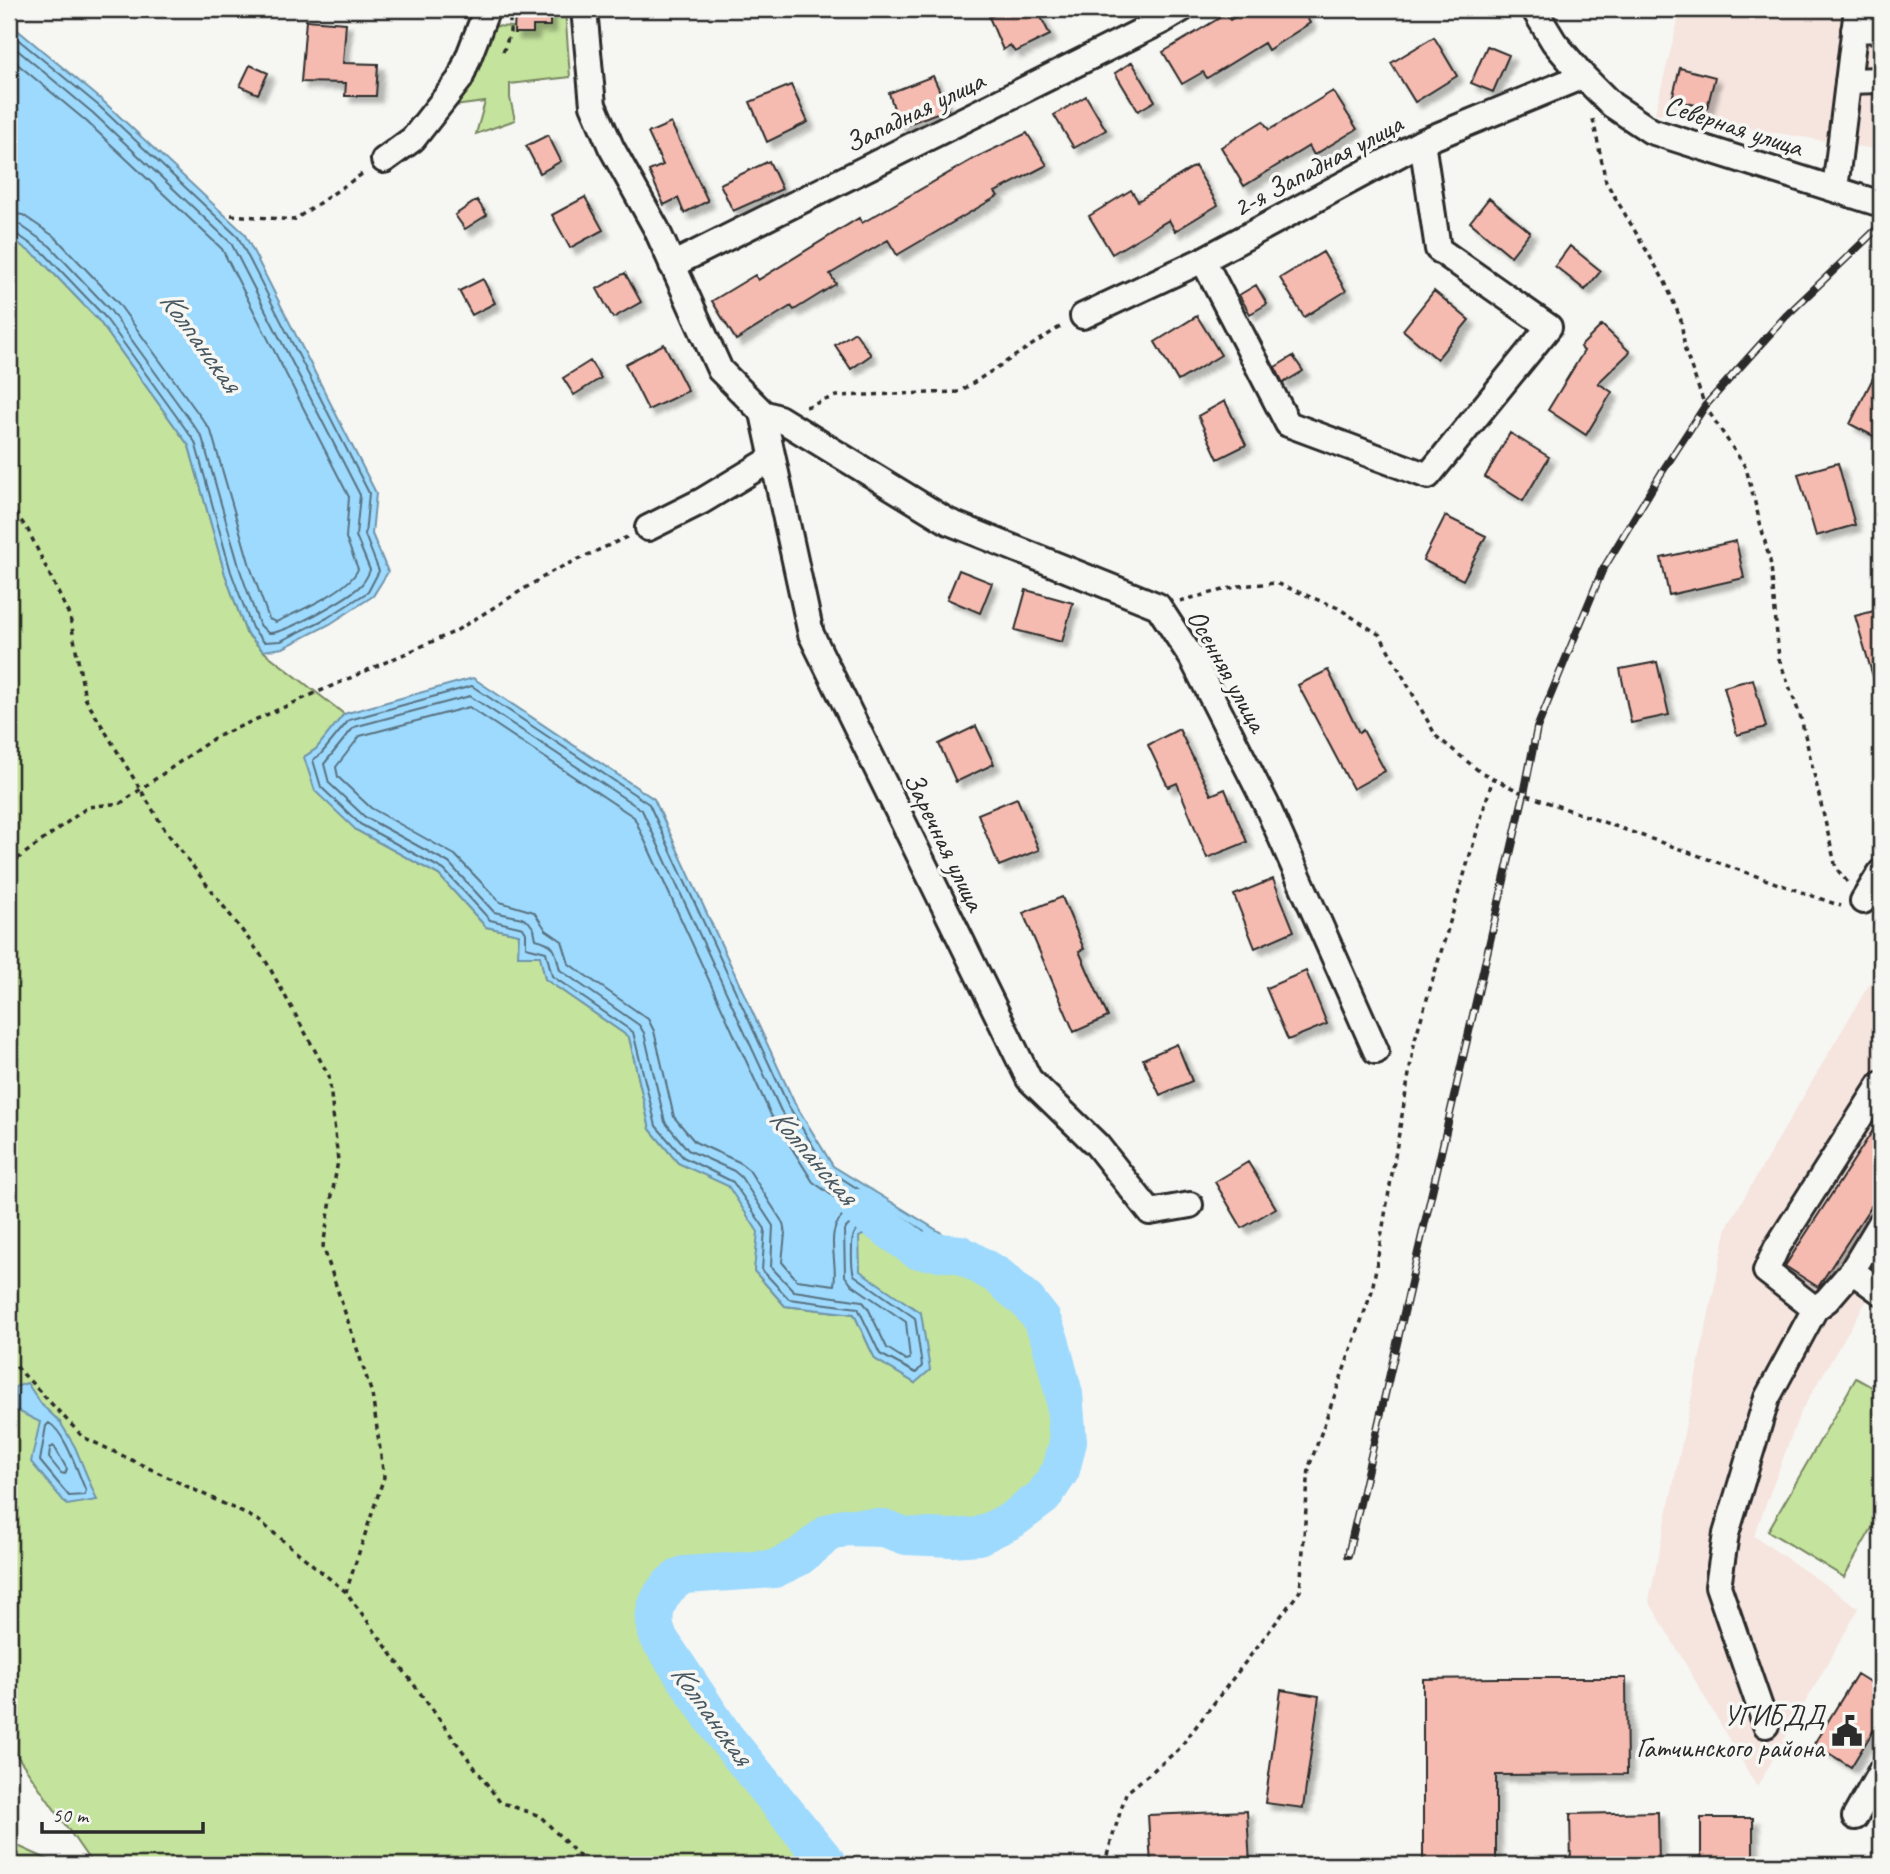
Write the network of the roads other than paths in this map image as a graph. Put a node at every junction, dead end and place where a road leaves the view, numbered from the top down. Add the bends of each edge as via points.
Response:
1 (487, 9) edge
2 (584, 9) edge
3 (1182, 9) edge
4 (1534, 9) edge
5 (1856, 19) edge
6 (1881, 29) edge
7 (1583, 76) junction
8 (1881, 80) edge
9 (1848, 81) junction
10 (1422, 142) junction
11 (384, 160) road end
12 (1835, 190) junction
13 (1881, 205) edge
14 (1203, 261) junction
15 (672, 265) junction
16 (1083, 316) road end
17 (771, 415) junction
18 (773, 458) junction
19 (648, 528) road end
20 (1881, 872) edge
21 (1863, 901) road end
22 (1376, 1051) dead end
23 (1881, 1084) edge
24 (1190, 1205) dead end
25 (1881, 1223) edge
26 (1852, 1271) junction
27 (1881, 1292) edge
28 (1815, 1309) junction
29 (1766, 1726) dead end
30 (1881, 1770) edge
31 (1855, 1817) dead end

1 - 11 street via 460,79 413,139
2 - 15 street via 593,106
3 - 15 street, Западная улица
4 - 7 street, Северная улица
5 - 6 street
5 - 9 street
7 - 10 street, 2-я Западная улица
7 - 12 street, Северная улица via 1612,105 1650,131
8 - 9 street
9 - 12 street
10 - 14 street, 2-я Западная улица
10 - 14 street via 1438,249 1549,327 1428,476 1288,424
12 - 13 street, Северная улица
14 - 16 street, 2-я Западная улица
15 - 17 street via 720,370
17 - 18 street, Заречная улица
17 - 22 street, Осенняя улица via 949,522 1158,606 1192,658 1266,806
18 - 19 street
18 - 24 street, Заречная улица via 811,634 1029,1079 1097,1145 1150,1212
20 - 21 street
23 - 28 street via 1766,1270
25 - 26 street
26 - 27 street
26 - 28 street
28 - 29 street via 1767,1398 1726,1534 1718,1586
30 - 31 street

